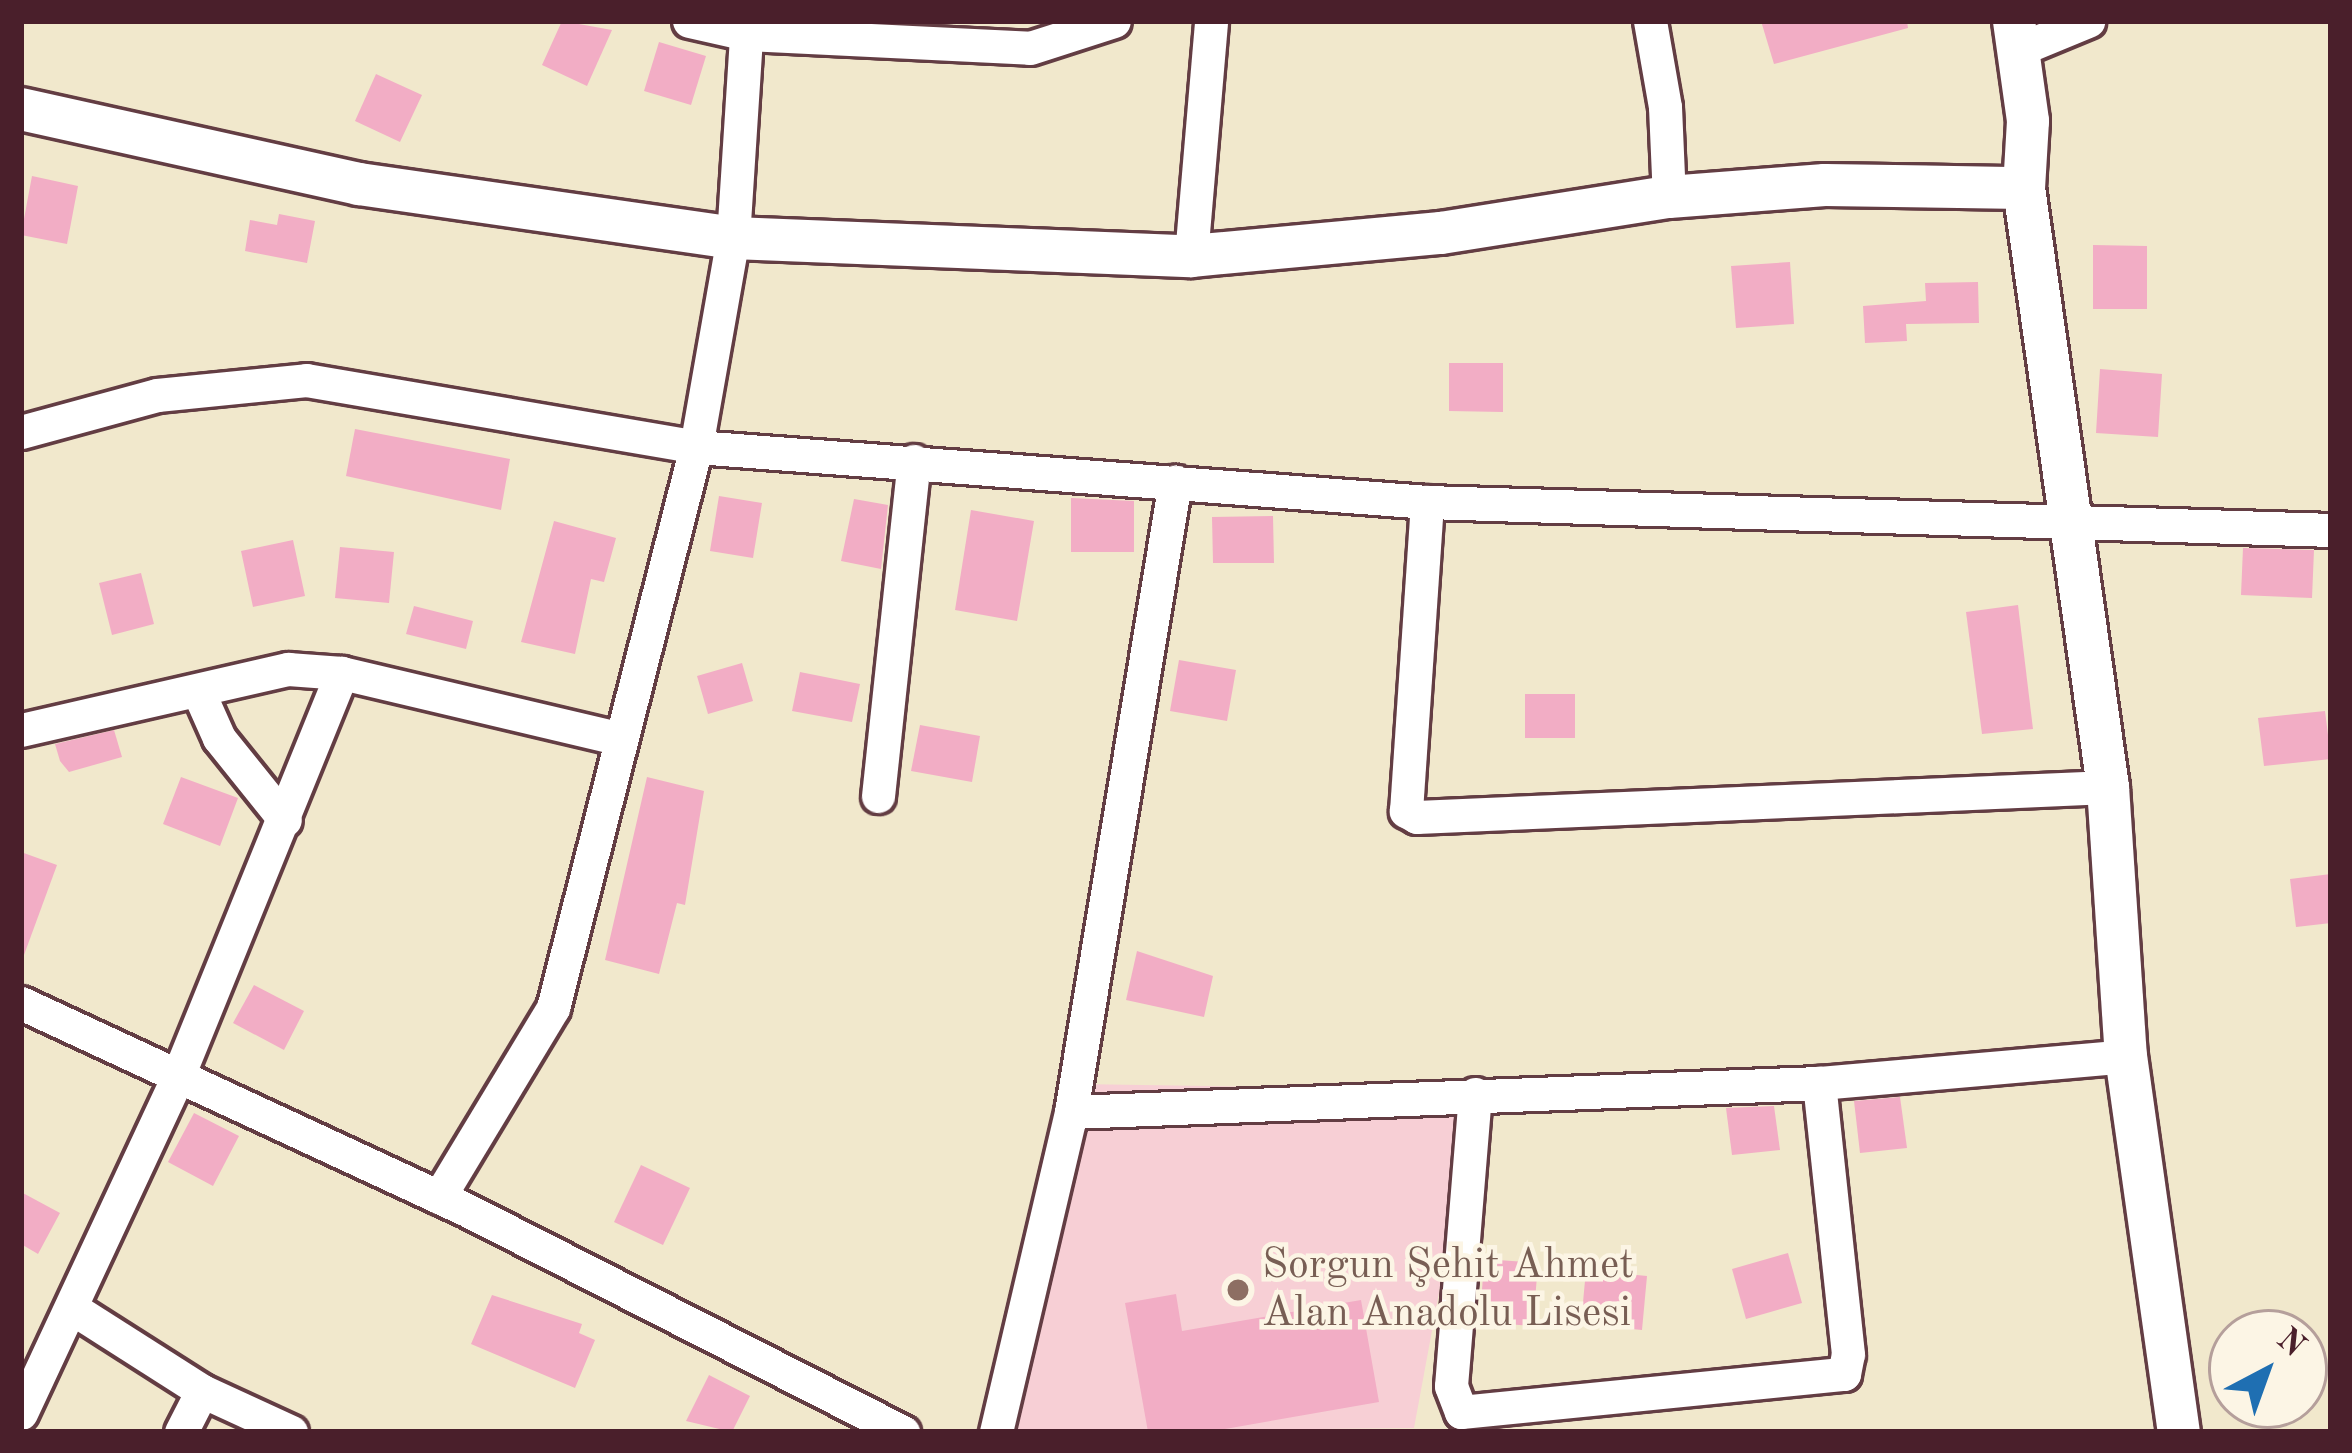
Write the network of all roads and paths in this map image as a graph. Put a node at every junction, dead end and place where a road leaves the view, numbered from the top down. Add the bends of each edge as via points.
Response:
1 (689, 21) edge
2 (1114, 21) edge
3 (1211, 21) edge
4 (1650, 21) edge
5 (2087, 21) edge
6 (747, 28) edge
7 (2017, 35) edge
8 (21, 109) edge
9 (2024, 188) junction
10 (1669, 197) junction
11 (733, 238) junction
12 (1191, 256) junction
13 (21, 432) edge
14 (696, 447) junction
15 (914, 461) junction
16 (1175, 482) junction
17 (1427, 502) junction
18 (2074, 521) junction
19 (2331, 530) edge
20 (342, 673) junction
21 (199, 693) junction
22 (21, 730) edge
23 (616, 738) junction
24 (2108, 787) junction
25 (878, 796) dead end
26 (285, 820) junction
27 (21, 1003) edge
28 (2126, 1056) junction
29 (178, 1076) junction
30 (1819, 1082) junction
31 (1475, 1094) junction
32 (1071, 1112) junction
33 (439, 1197) junction
34 (75, 1310) junction
35 (202, 1390) junction
36 (21, 1413) edge
37 (182, 1432) edge
38 (291, 1432) edge
39 (903, 1432) edge
40 (996, 1432) edge
41 (2179, 1432) edge

1 - 6 street
2 - 6 street via 1030,48
3 - 12 street
4 - 10 street via 1666,107
5 - 7 street
6 - 11 street
7 - 9 street
8 - 11 street via 359,184
9 - 10 street via 1825,185
9 - 18 street
10 - 12 street via 1441,233
11 - 12 street
11 - 14 street
13 - 14 street via 157,395 306,380
14 - 15 street
14 - 23 street
15 - 16 street
15 - 25 street
16 - 17 street
16 - 32 street
17 - 18 street
17 - 24 street via 1406,811 1417,817
18 - 19 street
18 - 24 street
20 - 21 street via 288,669
20 - 23 street
20 - 26 street
21 - 22 street via 175,691
21 - 26 street via 220,738
23 - 33 street via 554,1008
24 - 28 street
26 - 29 street
27 - 29 street
28 - 30 street
28 - 41 street
29 - 33 street
29 - 34 street
30 - 31 street
30 - 31 street via 1844,1374 1461,1412 1451,1386
31 - 32 street
32 - 40 street
33 - 39 street
34 - 35 street
34 - 36 street
35 - 37 street
35 - 38 street

